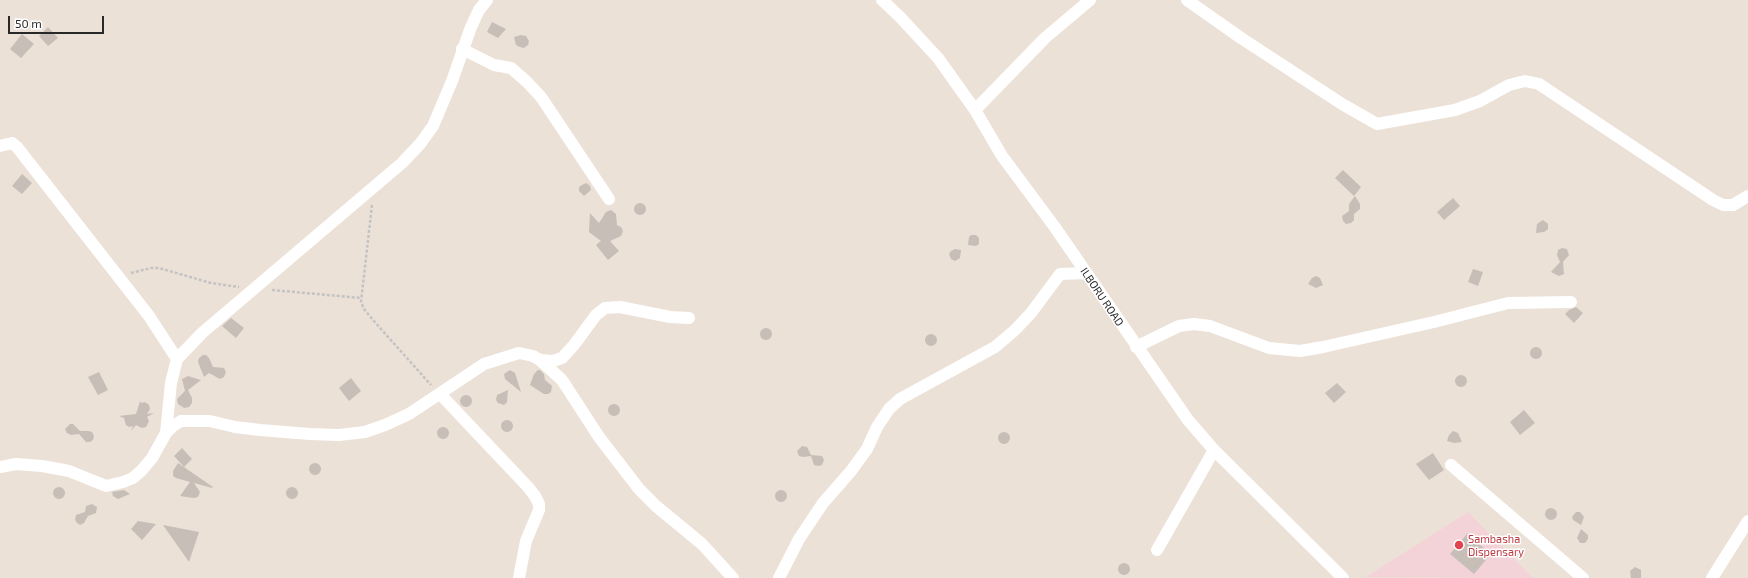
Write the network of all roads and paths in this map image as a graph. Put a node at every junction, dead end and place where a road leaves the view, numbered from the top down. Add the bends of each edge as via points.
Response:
1 (487, 0) edge
2 (882, 0) edge
3 (1090, 0) edge
4 (1188, 0) edge
5 (462, 49) junction
6 (975, 110) junction
7 (0, 146) edge
8 (378, 183) junction
9 (1748, 196) edge
10 (609, 199) dead end
11 (1086, 273) junction
12 (118, 276) junction
13 (253, 288) junction
14 (361, 298) junction
15 (1571, 302) dead end
16 (689, 318) dead end
17 (1136, 347) junction
18 (177, 359) junction
19 (540, 360) junction
20 (440, 394) junction
21 (166, 433) junction
22 (1214, 450) junction
23 (1451, 465) dead end
24 (0, 467) edge
25 (1748, 521) edge
26 (1157, 550) dead end
27 (519, 578) edge
28 (734, 578) edge
29 (779, 578) edge
30 (1343, 578) edge
31 (1583, 578) edge
32 (1712, 578) edge

1 - 5 street via 476,16
2 - 6 street, ILBORU ROAD via 938,58
3 - 6 street via 1045,38
4 - 9 street via 1241,38 1377,124 1455,110 1480,101 1509,85 1525,81 1539,84 1713,200 1733,205
5 - 8 street via 433,126 402,163
5 - 10 street via 494,65 511,68 527,82 541,97
6 - 11 street, ILBORU ROAD via 1002,156
7 - 12 street via 12,142 17,147
8 - 13 street
8 - 14 path via 374,195
11 - 17 street, ILBORU ROAD
11 - 29 street via 1060,274 1031,313 995,347 900,399 889,409 867,449 823,503 799,539
12 - 13 path via 159,268 211,283
12 - 18 street via 149,316
13 - 14 path
13 - 18 street
14 - 20 path via 364,309 373,320
15 - 17 street via 1508,303 1300,351 1269,348 1210,326 1194,324 1179,326
16 - 19 street via 670,317 620,307 605,308 596,315 562,358 553,361
17 - 22 street, ILBORU ROAD via 1188,420
18 - 21 street via 171,383
19 - 20 street via 519,353 504,356 484,364
19 - 28 street via 562,380 599,437 639,489 706,548
20 - 21 street via 409,414 365,432 339,435 310,434 191,420 181,421
20 - 27 street via 512,470 539,504 526,541
21 - 24 street via 142,470 132,478 112,486 106,486 70,471 42,466 16,464
22 - 26 street
22 - 30 street, ILBORU ROAD
23 - 31 street
25 - 32 street

